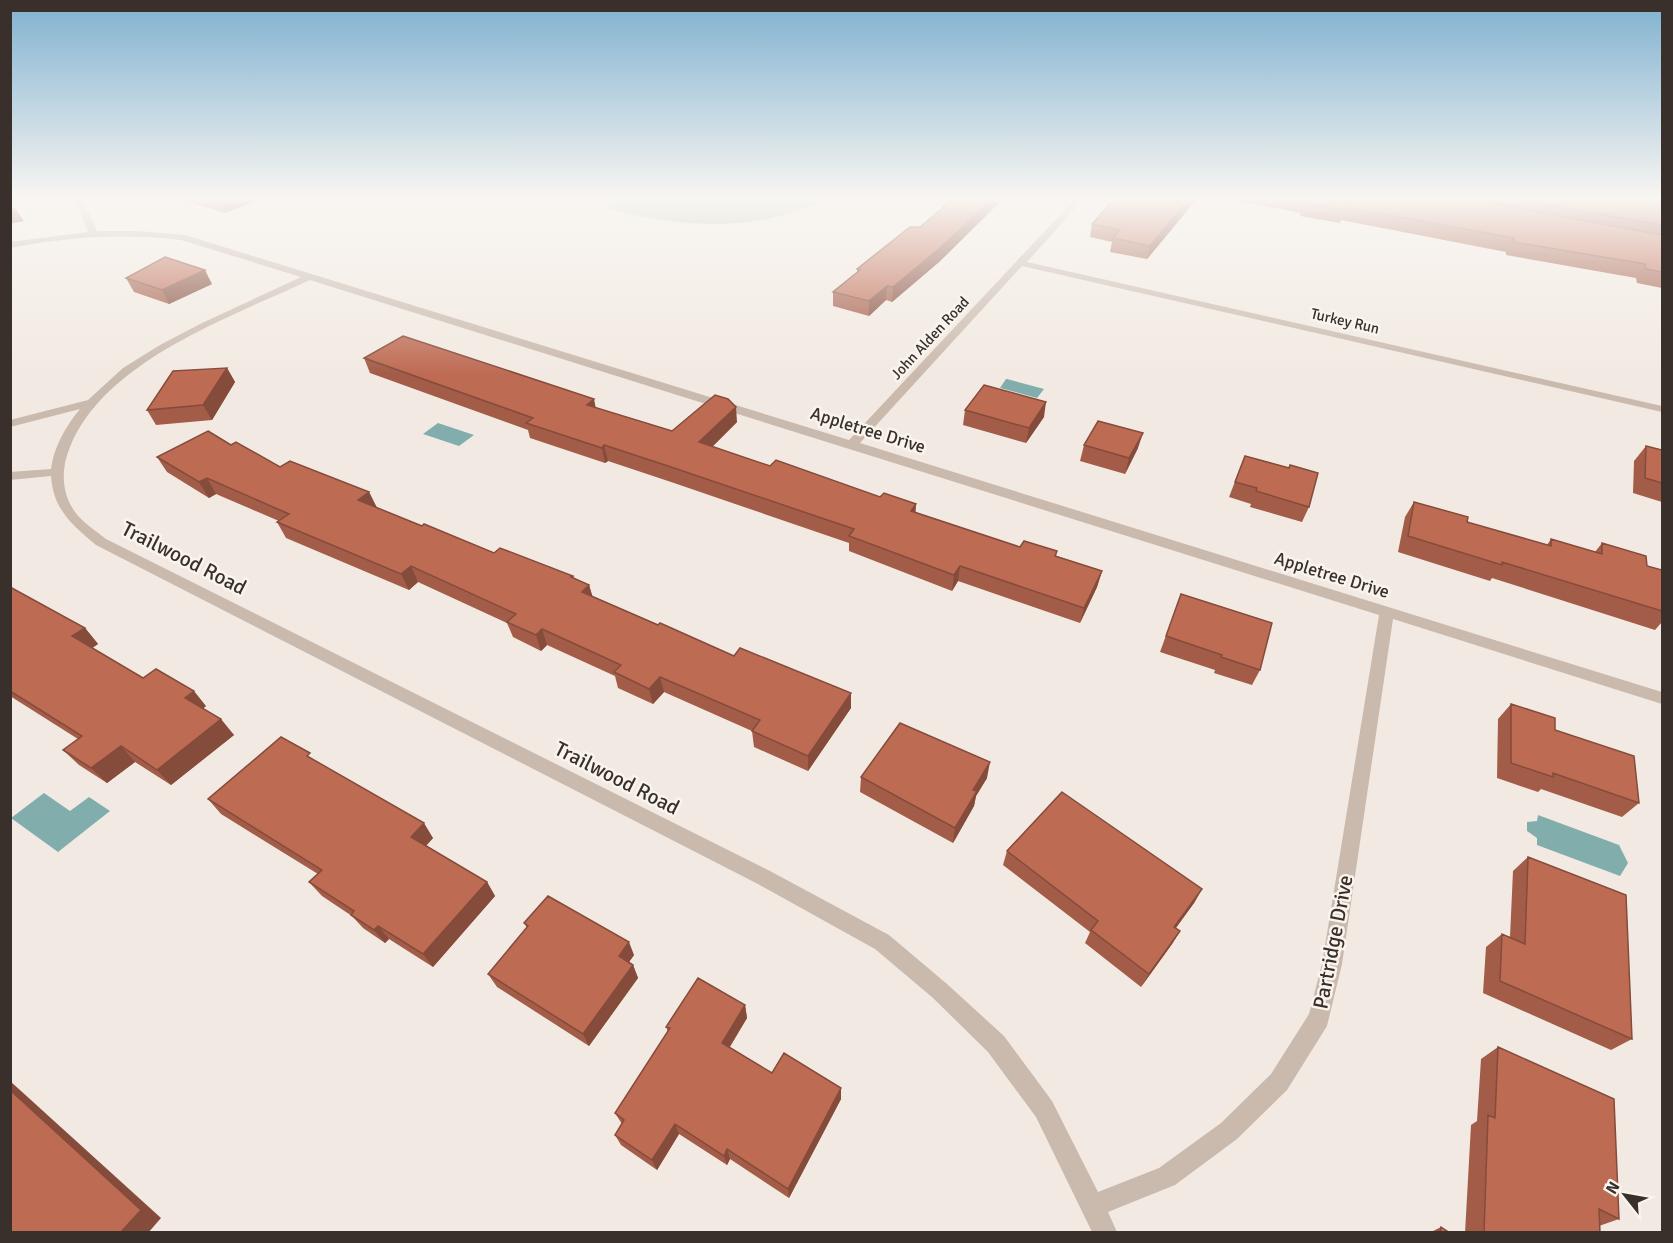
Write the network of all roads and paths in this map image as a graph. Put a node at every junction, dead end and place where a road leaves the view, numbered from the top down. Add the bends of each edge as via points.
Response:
1 (251, 258) edge
2 (1025, 258) edge
3 (1020, 263) junction
4 (311, 276) junction
5 (92, 402) junction
6 (1662, 409) edge
7 (10, 424) edge
8 (852, 444) junction
9 (56, 472) junction
10 (10, 476) edge
11 (1387, 611) junction
12 (1662, 698) edge
13 (1094, 1206) junction
14 (1105, 1233) edge

1 - 4 street, Appletree Drive
2 - 3 street, John Alden Road
3 - 6 street, Turkey Run
3 - 8 street, John Alden Road
4 - 5 street, Trailwood Road via 170,343 104,389
4 - 8 street, Appletree Drive
5 - 7 street, Trailwood Road
5 - 9 street, Trailwood Road via 69,430
8 - 11 street, Appletree Drive
9 - 10 street
9 - 13 street, Trailwood Road via 57,488 75,521 101,542 763,877 882,942 996,1044 1044,1109
11 - 12 street, Appletree Drive
11 - 13 street, Partridge Drive via 1334,953 1319,1018 1279,1082 1229,1131 1167,1177
13 - 14 street

